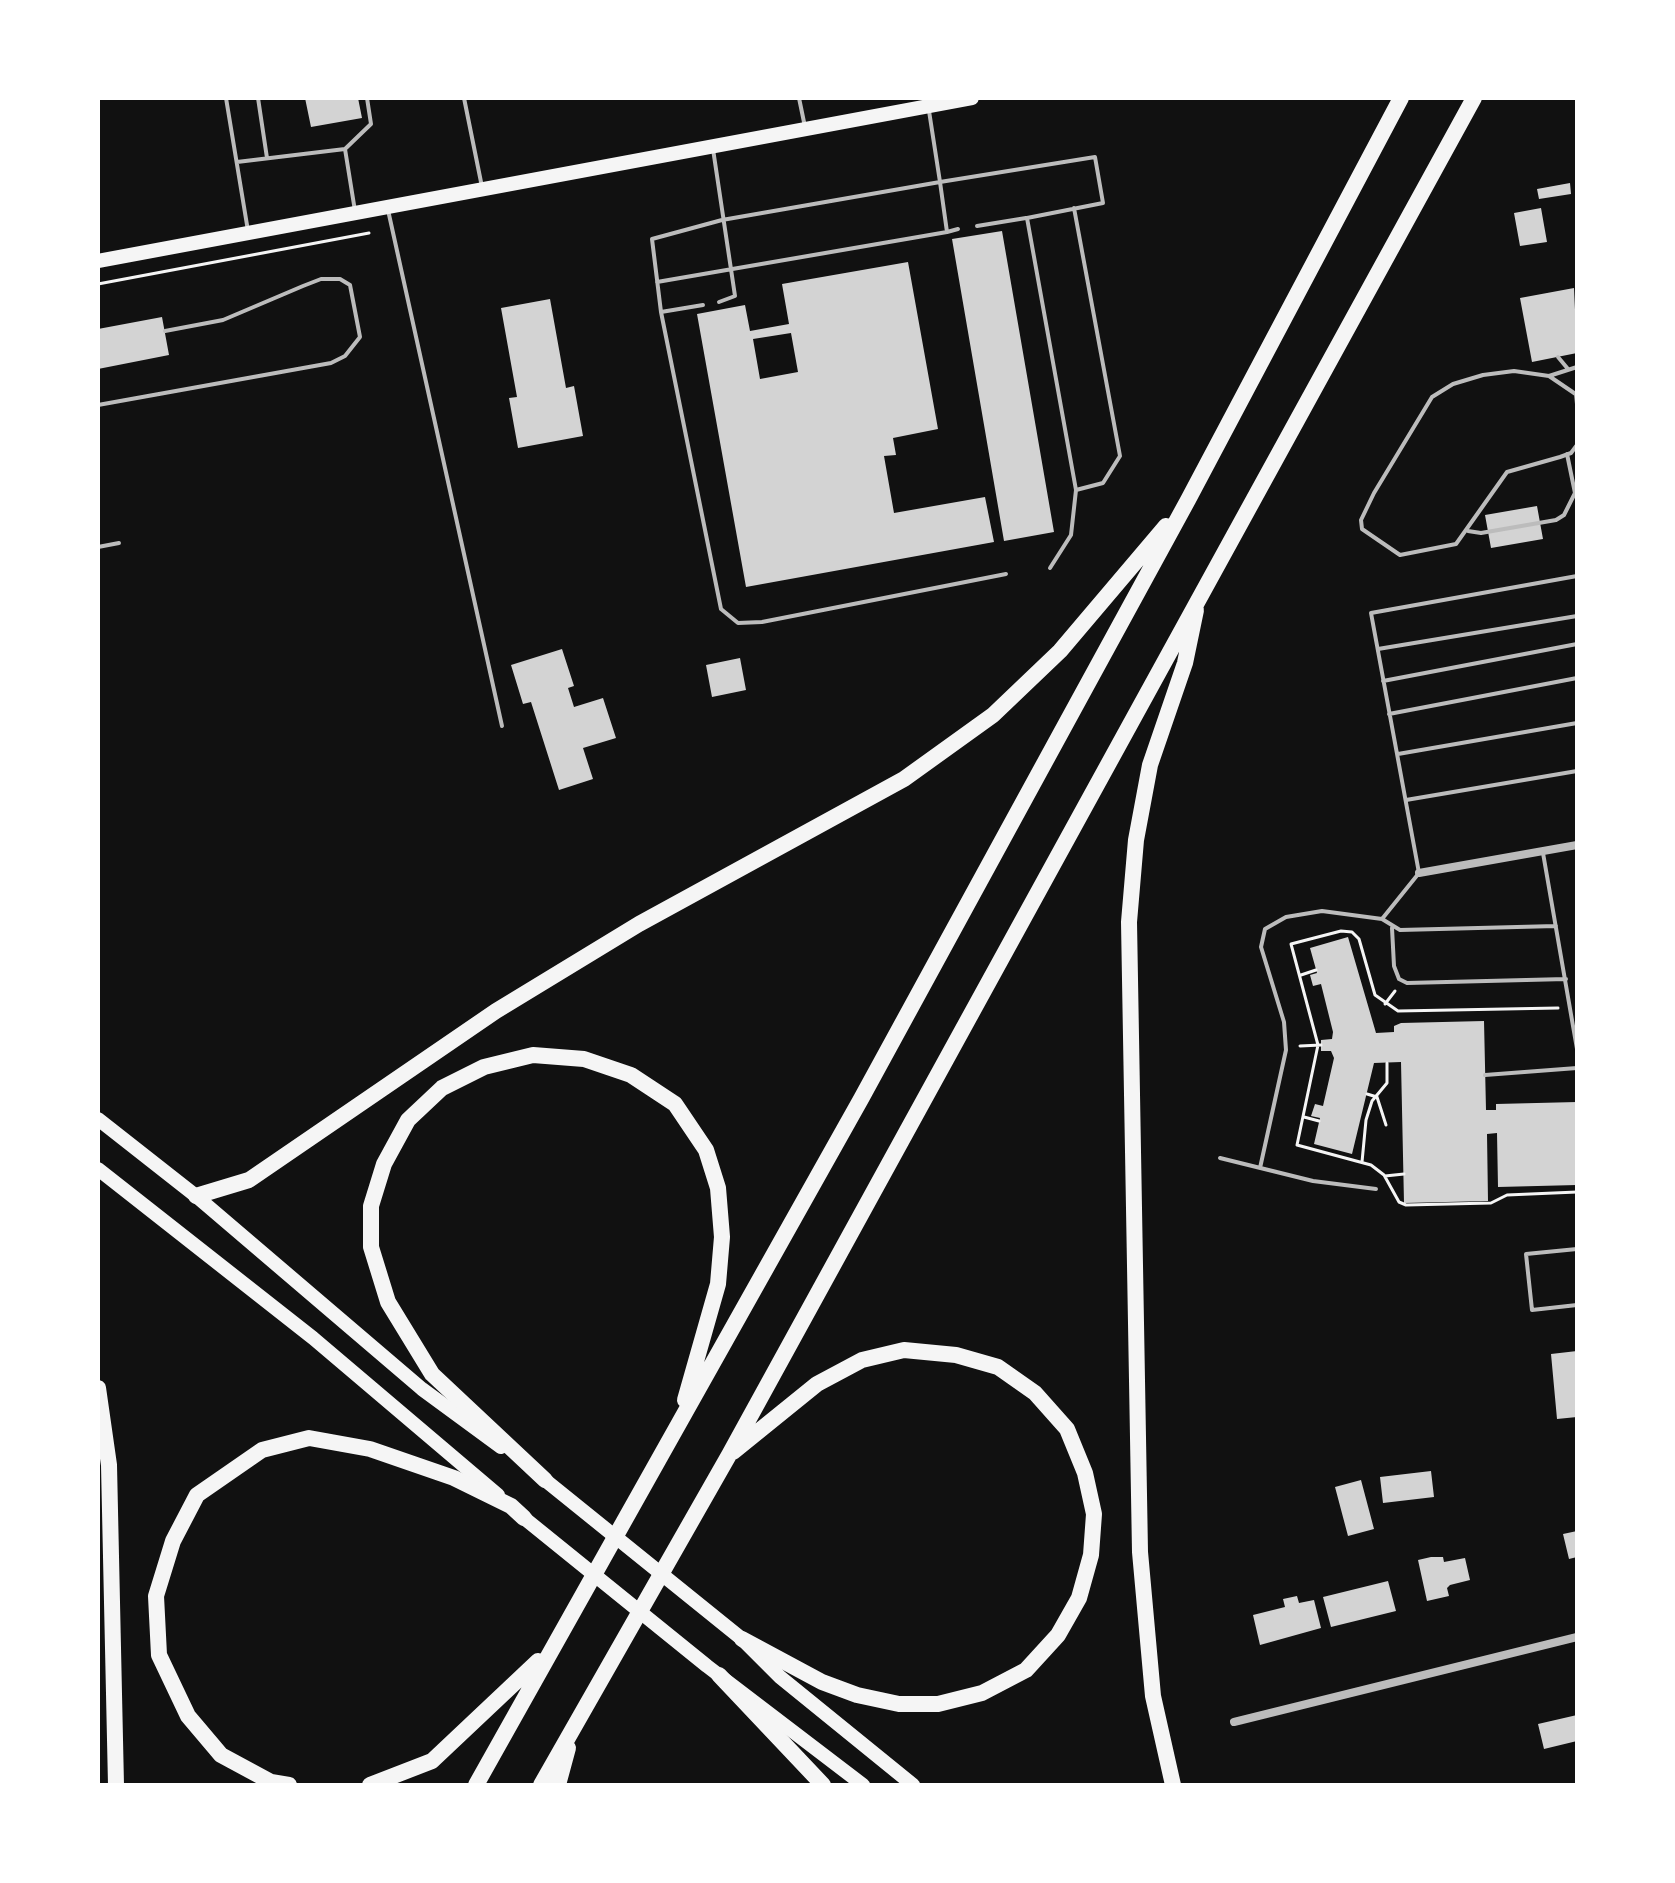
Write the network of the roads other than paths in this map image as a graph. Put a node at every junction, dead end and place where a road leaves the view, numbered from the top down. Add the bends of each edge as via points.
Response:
1 (226, 98) edge
2 (258, 98) edge
3 (367, 98) edge
4 (464, 98) edge
5 (799, 98) edge
6 (972, 98) edge
7 (1401, 98) edge
8 (1474, 98) edge
9 (928, 102) edge
10 (806, 129) junction
11 (713, 146) junction
12 (345, 149) junction
13 (267, 158) junction
14 (237, 162) junction
15 (940, 182) junction
16 (483, 189) junction
17 (387, 207) junction
18 (1074, 208) junction
19 (355, 213) junction
20 (1027, 218) junction
21 (722, 220) junction
22 (977, 226) dead end
23 (958, 229) dead end
24 (947, 232) junction
25 (249, 233) junction
26 (98, 261) edge
27 (730, 268) junction
28 (657, 282) junction
29 (719, 302) dead end
30 (703, 305) dead end
31 (661, 312) junction
32 (165, 331) dead end
33 (1558, 357) dead end
34 (1577, 367) edge
35 (1568, 369) junction
36 (1549, 376) junction
37 (1576, 395) edge
38 (1577, 404) edge
39 (98, 405) edge
40 (1577, 445) edge
41 (1567, 454) junction
42 (1076, 490) junction
43 (1188, 500) junction
44 (1468, 531) junction
45 (119, 543) dead end
46 (98, 547) edge
47 (1050, 568) dead end
48 (1006, 574) dead end
49 (1577, 576) edge
50 (1199, 593) junction
51 (1577, 616) edge
52 (1577, 644) edge
53 (1378, 649) junction
54 (1577, 678) edge
55 (1383, 681) junction
56 (1389, 714) junction
57 (1577, 723) edge
58 (502, 726) dead end
59 (1397, 754) junction
60 (1577, 771) edge
61 (1405, 800) junction
62 (1577, 845) edge
63 (1542, 851) junction
64 (1419, 873) junction
65 (1382, 919) junction
66 (1556, 926) junction
67 (1392, 928) junction
68 (1566, 979) junction
69 (1577, 1049) edge
70 (1577, 1068) edge
71 (1485, 1075) dead end
72 (98, 1119) edge
73 (1220, 1158) dead end
74 (1260, 1168) junction
75 (98, 1169) edge
76 (1376, 1189) dead end
77 (196, 1196) junction
78 (1577, 1249) edge
79 (1577, 1305) edge
80 (98, 1388) edge
81 (680, 1421) junction
82 (729, 1455) junction
83 (531, 1469) junction
84 (545, 1480) joint
85 (511, 1506) junction
86 (524, 1518) joint
87 (1577, 1637) edge
88 (742, 1639) junction
89 (551, 1649) junction
90 (713, 1671) junction
91 (576, 1722) junction
92 (1234, 1722) dead end
93 (116, 1785) edge
94 (289, 1785) edge
95 (370, 1785) edge
96 (476, 1785) edge
97 (541, 1785) edge
98 (558, 1785) edge
99 (823, 1785) edge
100 (863, 1785) edge
101 (913, 1785) edge
102 (1173, 1785) edge

1 - 14 lane
2 - 13 lane
3 - 12 lane via 371,124
4 - 16 lane
5 - 10 lane
6 - 9 main road
7 - 43 highway
8 - 50 highway
9 - 10 main road
9 - 15 lane
10 - 11 main road
11 - 16 main road
11 - 21 lane
12 - 13 lane
12 - 19 lane
13 - 14 lane
14 - 25 lane
15 - 18 lane via 1095,157 1103,203
15 - 21 lane
15 - 24 lane
16 - 17 main road
17 - 19 main road
17 - 58 lane
18 - 20 lane
18 - 42 lane via 1120,456 1103,483
19 - 25 main road
20 - 22 lane
20 - 42 lane
21 - 27 lane
21 - 28 lane via 652,239
23 - 24 lane
24 - 27 lane
25 - 26 main road
27 - 28 lane
27 - 29 lane via 735,296
28 - 31 lane
30 - 31 lane
31 - 48 lane via 721,609 738,623
32 - 39 lane via 223,320 321,279 340,279 350,285 360,337 345,356 331,363
33 - 35 lane
34 - 35 lane
35 - 36 lane
36 - 37 lane
36 - 44 lane via 1514,371 1483,375 1432,397 1361,520 1368,536 1400,555 1456,544
37 - 38 lane
40 - 41 lane
41 - 44 lane via 1507,472
41 - 44 lane via 1575,493 1564,515 1481,533
42 - 47 lane via 1071,535
43 - 77 highway via 1060,651 993,715 904,779 639,924 496,1011 249,1180
43 - 81 highway
45 - 46 lane
49 - 53 lane via 1371,613
50 - 82 highway
50 - 102 highway via 1185,663 1150,765 1129,922 1140,1552 1153,1696
51 - 53 lane
52 - 55 lane
53 - 55 lane
54 - 56 lane
55 - 56 lane
56 - 59 lane
57 - 59 lane
59 - 61 lane
60 - 61 lane
61 - 64 lane
62 - 63 street
63 - 64 street
63 - 66 lane
64 - 65 lane
65 - 67 lane
65 - 74 lane via 1322,911 1286,917 1265,929 1261,947 1286,1035 1283,1073
66 - 67 lane
66 - 68 lane
67 - 68 lane via 1394,966 1407,983
68 - 69 lane
70 - 71 lane
72 - 77 main road
73 - 74 lane
74 - 76 lane
75 - 85 main road via 313,1338
77 - 83 main road via 422,1389
78 - 79 lane via 1526,1254 1532,1310
80 - 93 highway via 109,1465
81 - 83 highway via 718,1284 718,1188 706,1150 675,1104 631,1075 584,1059 533,1055 484,1067 442,1088 408,1120 384,1164 371,1206 371,1247 388,1302 432,1374
81 - 89 highway
82 - 88 highway via 817,1384 862,1360 904,1350 956,1355 998,1367 1035,1393 1067,1429 1094,1514 1091,1555 1079,1598 1058,1635 1026,1670 982,1693 938,1704 899,1704 857,1695
82 - 91 highway
83 - 84 highway
84 - 88 main road
85 - 86 highway
85 - 94 highway via 454,1478 370,1449 309,1438 262,1450 197,1495 173,1541 156,1596 159,1655 188,1716 221,1755 271,1782
86 - 90 main road
87 - 92 street
88 - 101 main road via 780,1677
89 - 95 highway via 432,1761
89 - 96 highway
90 - 99 highway
90 - 100 main road
91 - 97 highway
91 - 98 highway

